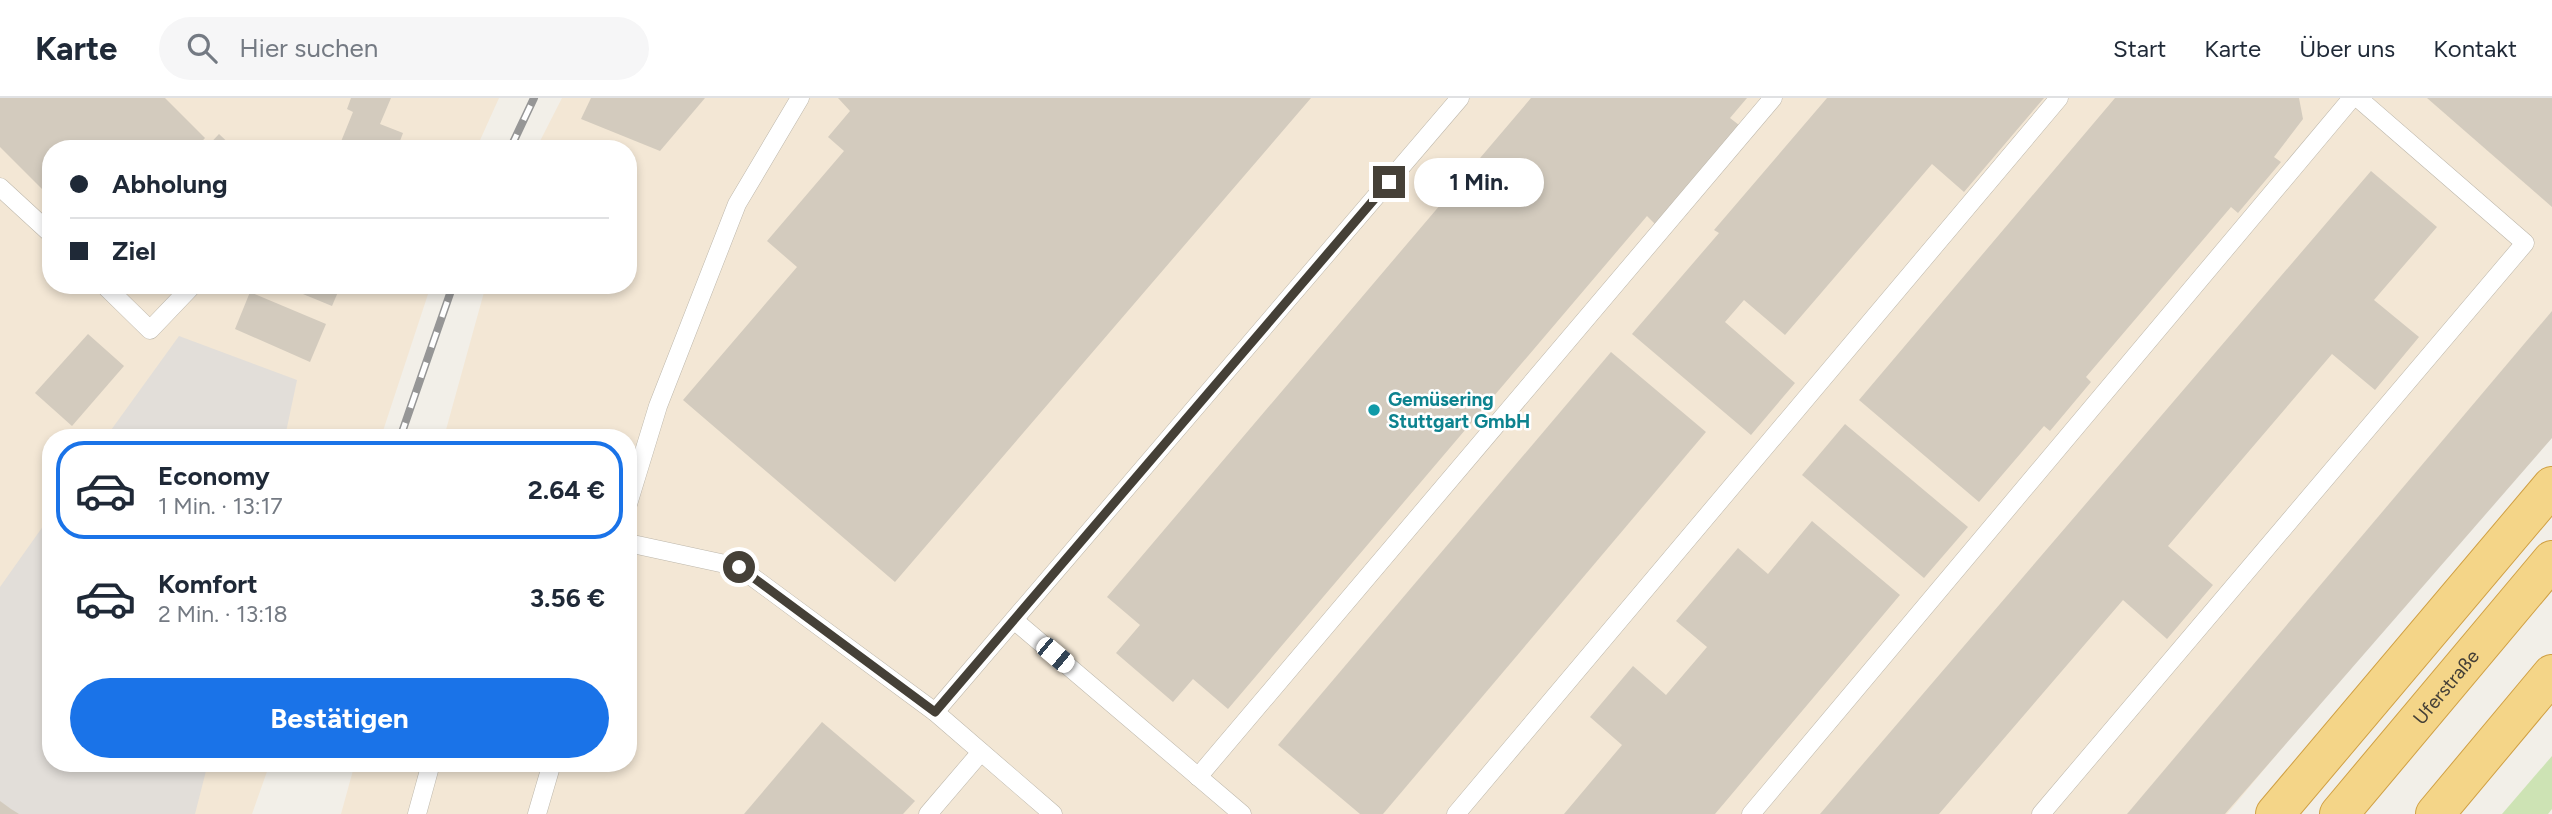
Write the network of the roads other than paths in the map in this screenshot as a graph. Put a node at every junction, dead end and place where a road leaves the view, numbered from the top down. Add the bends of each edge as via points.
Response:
1 (800, 98) edge
2 (1460, 98) edge
3 (1773, 98) edge
4 (2059, 98) edge
5 (2352, 98) edge
6 (2358, 98) edge
7 (0, 187) edge
8 (42, 226) edge
9 (113, 294) edge
10 (185, 294) edge
11 (637, 475) edge
12 (2552, 486) edge
13 (637, 545) edge
14 (2552, 560) edge
15 (1014, 620) junction
16 (2552, 674) edge
17 (935, 712) junction
18 (981, 752) junction
19 (428, 772) edge
20 (549, 772) edge
21 (1198, 776) junction
22 (416, 814) edge
23 (537, 814) edge
24 (928, 814) edge
25 (1053, 814) edge
26 (1242, 814) edge
27 (1456, 814) edge
28 (1751, 814) edge
29 (2041, 814) edge
30 (2275, 814) edge
31 (2339, 814) edge
32 (2435, 814) edge

1 - 11 lane via 737,204 658,406
2 - 15 lane
3 - 21 lane
4 - 27 lane
5 - 28 lane
6 - 29 lane via 2525,243
7 - 8 lane
9 - 10 lane via 150,330
12 - 30 highway
13 - 17 lane via 739,567
14 - 31 highway, Uferstraße
15 - 17 lane
15 - 21 lane
16 - 32 highway
17 - 18 lane
18 - 24 lane
18 - 25 lane
19 - 22 lane
20 - 23 lane
21 - 26 lane

